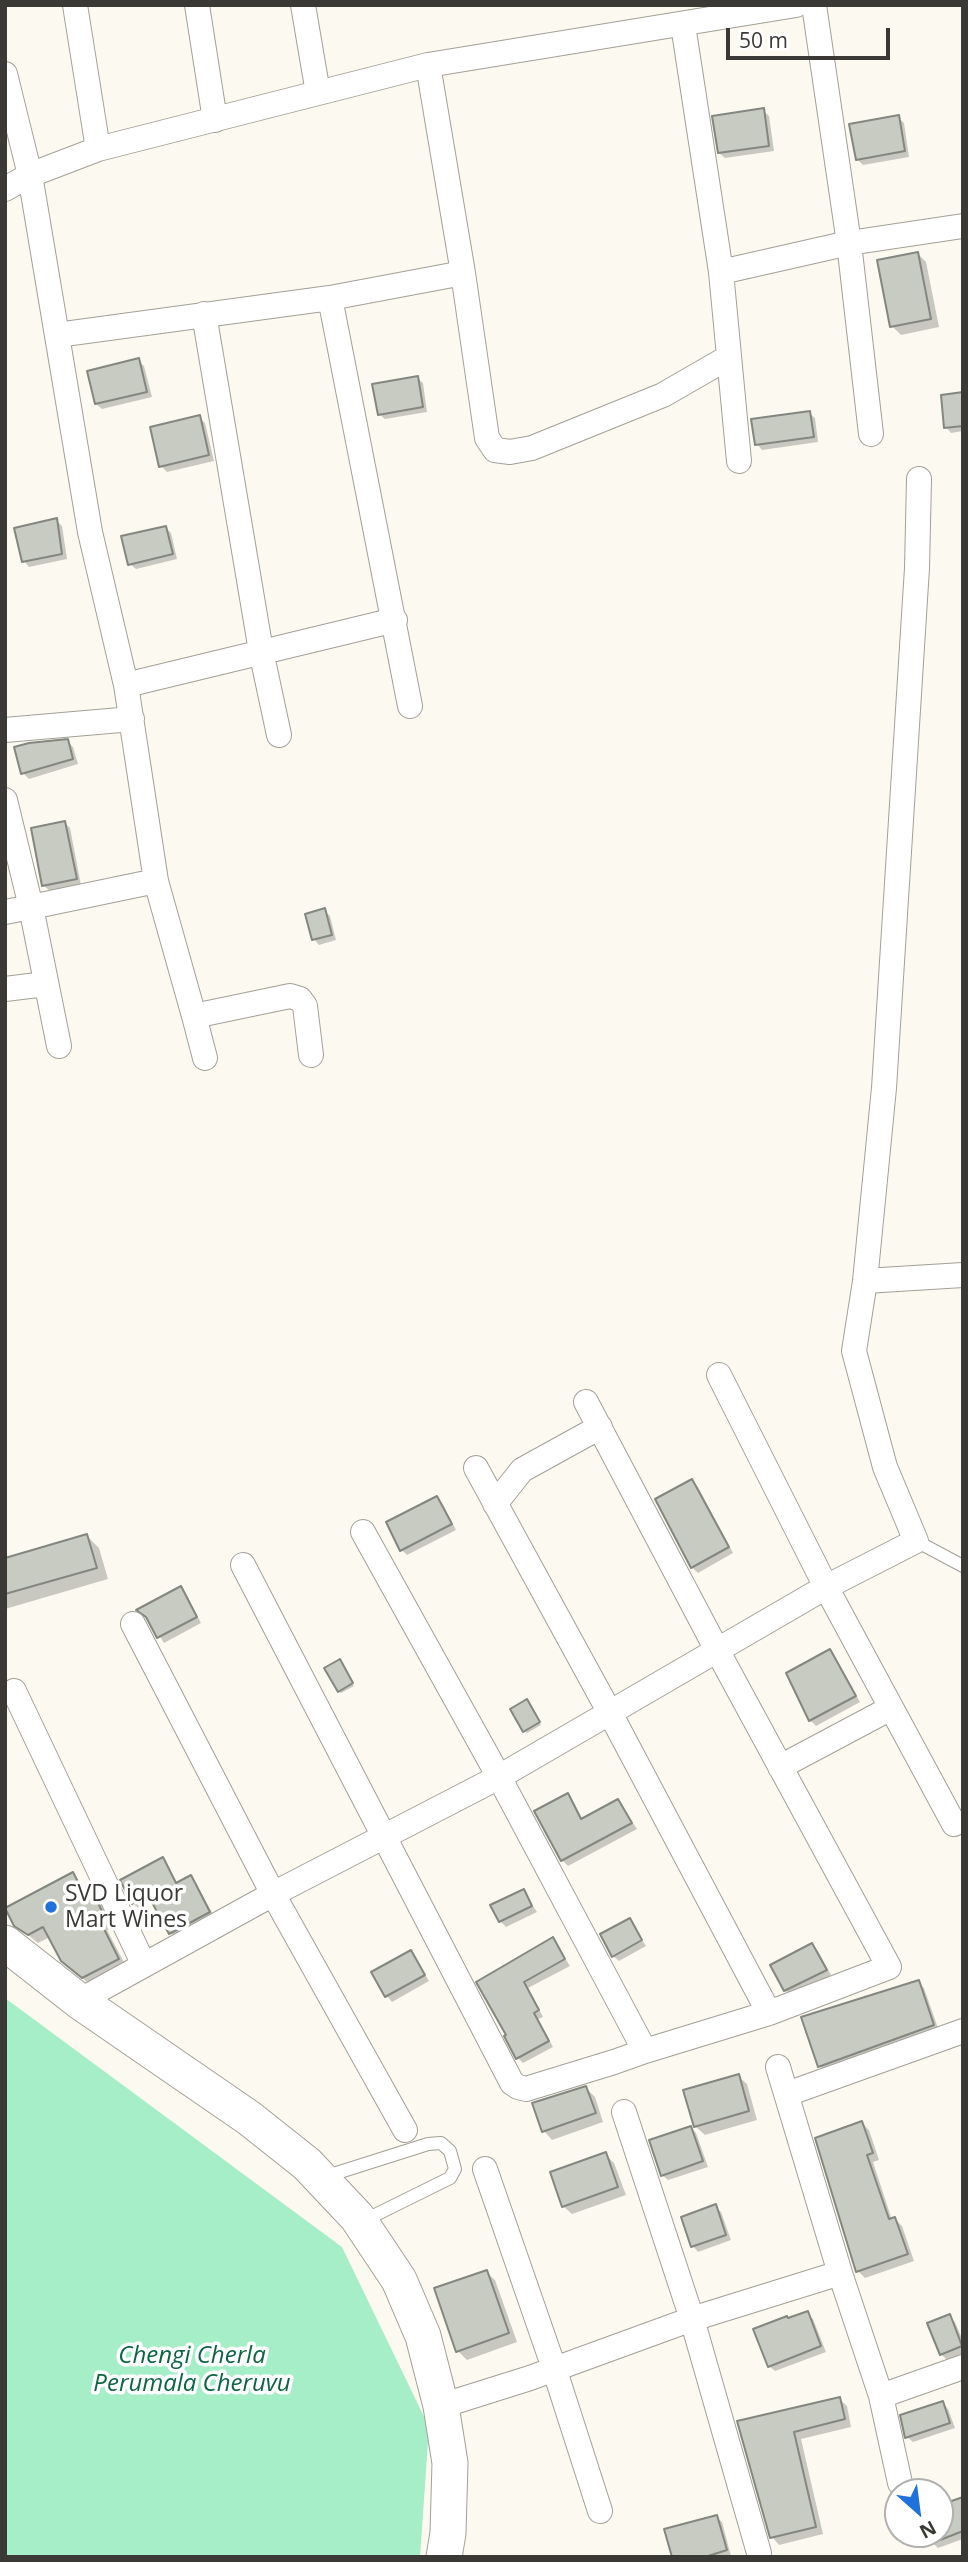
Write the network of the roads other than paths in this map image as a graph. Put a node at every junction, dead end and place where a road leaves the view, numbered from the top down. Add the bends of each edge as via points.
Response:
1 (75, 5) edge
2 (197, 5) edge
3 (303, 5) edge
4 (796, 5) edge
5 (814, 5) edge
6 (683, 24) junction
7 (428, 65) junction
8 (5, 74) edge
9 (318, 93) junction
10 (215, 120) junction
11 (98, 149) junction
12 (30, 175) junction
13 (5, 189) edge
14 (963, 226) edge
15 (849, 243) junction
16 (720, 272) junction
17 (463, 273) junction
18 (330, 298) junction
19 (204, 314) junction
20 (57, 335) junction
21 (729, 356) junction
22 (871, 435) dead end
23 (738, 461) dead end
24 (919, 479) dead end
25 (394, 620) junction
26 (261, 652) junction
27 (126, 685) junction
28 (410, 706) dead end
29 (132, 719) junction
30 (5, 730) edge
31 (279, 735) dead end
32 (5, 800) edge
33 (156, 881) junction
34 (31, 907) junction
35 (5, 912) edge
36 (46, 984) junction
37 (5, 989) edge
38 (194, 1016) junction
39 (59, 1046) dead end
40 (311, 1055) dead end
41 (205, 1058) dead end
42 (963, 1275) edge
43 (865, 1281) junction
44 (719, 1375) dead end
45 (586, 1402) dead end
46 (600, 1427) junction
47 (476, 1468) dead end
48 (495, 1504) junction
49 (363, 1532) dead end
50 (916, 1541) junction
51 (243, 1565) dead end
52 (963, 1566) edge
53 (826, 1587) junction
54 (133, 1624) dead end
55 (717, 1650) junction
56 (14, 1691) dead end
57 (891, 1707) junction
58 (610, 1713) junction
59 (780, 1767) junction
60 (499, 1777) junction
61 (954, 1824) dead end
62 (384, 1837) junction
63 (273, 1894) junction
64 (5, 1944) edge
65 (144, 1965) junction
66 (79, 2001) junction
67 (769, 2013) junction
68 (963, 2031) edge
69 (645, 2050) junction
70 (778, 2067) dead end
71 (787, 2094) junction
72 (624, 2112) dead end
73 (405, 2130) dead end
74 (485, 2169) dead end
75 (321, 2178) junction
76 (361, 2222) junction
77 (840, 2273) junction
78 (691, 2319) junction
79 (963, 2367) edge
80 (554, 2368) junction
81 (881, 2396) junction
82 (441, 2406) junction
83 (899, 2478) edge
84 (600, 2511) dead end
85 (759, 2553) dead end
86 (444, 2557) edge

1 - 11 street
2 - 10 street
3 - 9 street
4 - 6 street
5 - 15 street
6 - 7 street
6 - 16 street
7 - 9 street
7 - 17 street
8 - 12 street
9 - 10 street
10 - 11 street
11 - 12 street
12 - 13 street
12 - 20 street
14 - 15 street
15 - 16 street
15 - 22 street
16 - 21 street
17 - 18 street
17 - 21 street via 487,438 495,450 510,452 544,443 663,395
18 - 19 street
18 - 25 street
19 - 20 street
19 - 26 street
20 - 27 street via 90,532
21 - 23 street
24 - 43 street via 884,1088
25 - 26 street
25 - 28 street
26 - 27 street
26 - 31 street
27 - 29 street
29 - 30 street
29 - 33 street
32 - 34 street
33 - 34 street
33 - 38 street
34 - 35 street
34 - 36 street
36 - 37 street
36 - 39 street
38 - 40 street via 290,996 300,999 305,1006
38 - 41 street
42 - 43 street
43 - 50 street via 854,1351 886,1467
44 - 53 street
45 - 46 street
46 - 48 street via 522,1471
46 - 55 street
47 - 48 street
48 - 58 street
49 - 60 street
50 - 52 lane
50 - 53 street
51 - 62 street
53 - 55 street
53 - 57 street
54 - 63 street
55 - 58 street
55 - 59 street
56 - 65 street
57 - 59 street
57 - 61 street
58 - 60 street
58 - 67 street
59 - 67 street via 889,1966
60 - 62 street
60 - 69 street
62 - 63 street
62 - 69 street via 512,2083 527,2089
63 - 65 street
63 - 73 street
64 - 66 street
65 - 66 street
66 - 75 street via 249,2118
67 - 69 street
68 - 71 street
70 - 71 street
71 - 77 street
72 - 78 street
74 - 80 street
75 - 76 street
75 - 76 lane via 428,2144 441,2143 450,2151 455,2169 450,2178
76 - 82 street via 404,2291 423,2336
77 - 78 street
77 - 81 street
78 - 80 street
78 - 85 street
79 - 81 street
80 - 82 street
80 - 84 street
81 - 83 street
82 - 86 street via 450,2463

